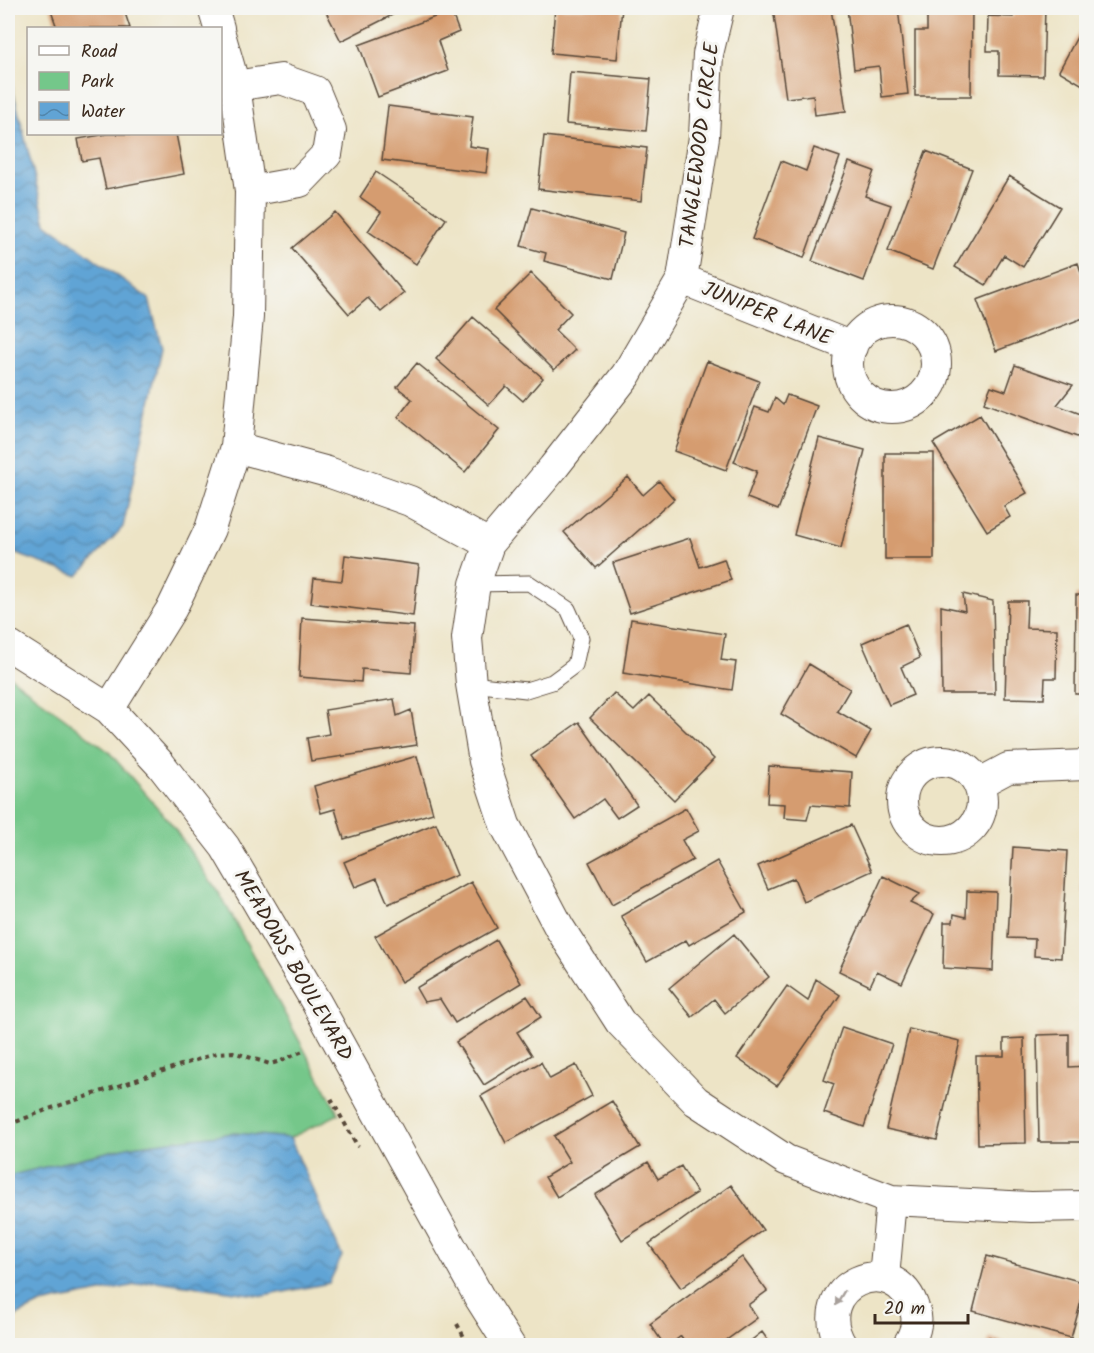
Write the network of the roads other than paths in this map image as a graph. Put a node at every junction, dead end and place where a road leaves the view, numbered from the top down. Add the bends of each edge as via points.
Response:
1 (213, 8) edge
2 (719, 8) edge
3 (219, 27) edge
4 (222, 41) edge
5 (235, 86) junction
6 (250, 191) junction
7 (682, 279) junction
8 (852, 347) dead end
9 (236, 447) junction
10 (489, 544) junction
11 (475, 584) junction
12 (8, 645) edge
13 (471, 684) junction
14 (109, 709) junction
15 (1086, 765) edge
16 (978, 784) dead end
17 (891, 1200) junction
18 (1086, 1206) edge
19 (884, 1278) junction
20 (510, 1346) edge
21 (842, 1346) edge
22 (907, 1346) edge

1 - 3 street
2 - 7 street, TANGLEWOOD CIRCLE via 708,54 704,137
4 - 5 street
5 - 6 street
5 - 6 street via 281,80 315,91 331,130 327,154 300,182
6 - 9 street via 248,317
7 - 8 street, JUNIPER LANE
7 - 10 street, TANGLEWOOD CIRCLE via 626,375
9 - 10 street via 328,472 410,501
9 - 14 street via 210,529 172,608
10 - 11 street, TANGLEWOOD CIRCLE
11 - 13 street, TANGLEWOOD CIRCLE via 467,638
11 - 13 lane via 529,583 568,609 581,638 575,664 552,682 526,690
12 - 14 street, MEADOWS BOULEVARD
13 - 17 street, TANGLEWOOD CIRCLE via 484,761 505,825 559,927 620,1022 696,1101 786,1160
14 - 20 street, MEADOWS BOULEVARD via 161,765 225,847
15 - 16 street via 1008,768
17 - 18 street, TANGLEWOOD CIRCLE
17 - 19 street
19 -> 21 street via 858,1280 838,1298 833,1323
19 - 22 street via 906,1291 913,1303 917,1315

